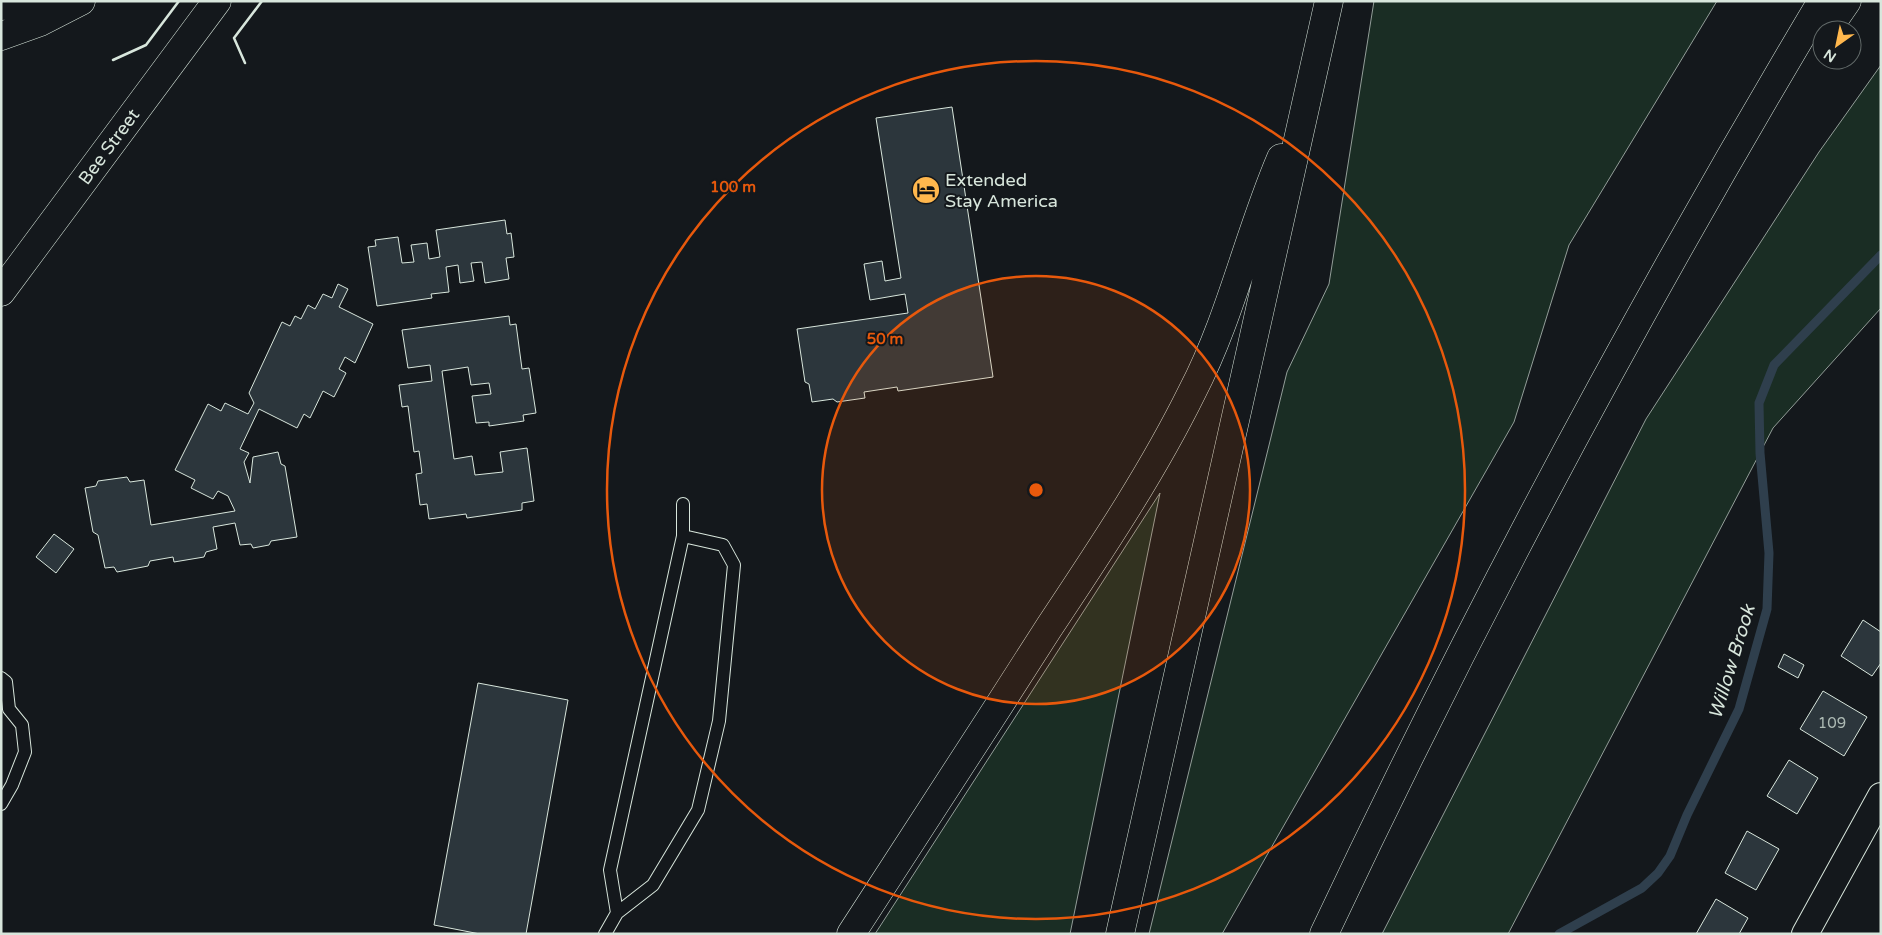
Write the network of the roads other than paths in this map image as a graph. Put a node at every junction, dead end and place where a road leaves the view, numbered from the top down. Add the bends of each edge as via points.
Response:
1 (43, 1) edge
2 (81, 1) edge
3 (217, 1) edge
4 (1329, 1) edge
5 (1822, 1) edge
6 (1847, 1) edge
7 (1, 6) edge
8 (1834, 20) edge
9 (1, 36) edge
10 (1812, 48) edge
11 (1767, 94) junction
12 (1305, 107) junction
13 (1, 292) edge
14 (683, 504) dead end
15 (683, 536) junction
16 (1, 678) edge
17 (5, 710) edge
18 (1881, 796) edge
19 (1, 804) edge
20 (617, 913) junction
21 (605, 934) edge
22 (851, 934) edge
23 (1120, 934) edge
24 (1324, 934) edge
25 (1805, 934) edge

1 - 7 main road
2 - 9 main road via 40,22
3 - 13 main road, Bee Street
4 - 12 main road
5 - 11 main road
6 - 8 main road
10 - 11 main road
11 - 24 main road via 1650,297 1516,547 1419,736
12 - 22 main road via 1264,197 1236,290 1217,339 1178,420 1094,558
12 - 23 main road
14 - 15 lane
15 - 20 lane via 610,870
15 - 20 lane via 723,545 734,566 719,721 698,810 653,885
16 - 17 lane via 6,682
17 - 19 lane via 22,725 25,752
18 - 25 street
20 - 21 lane

